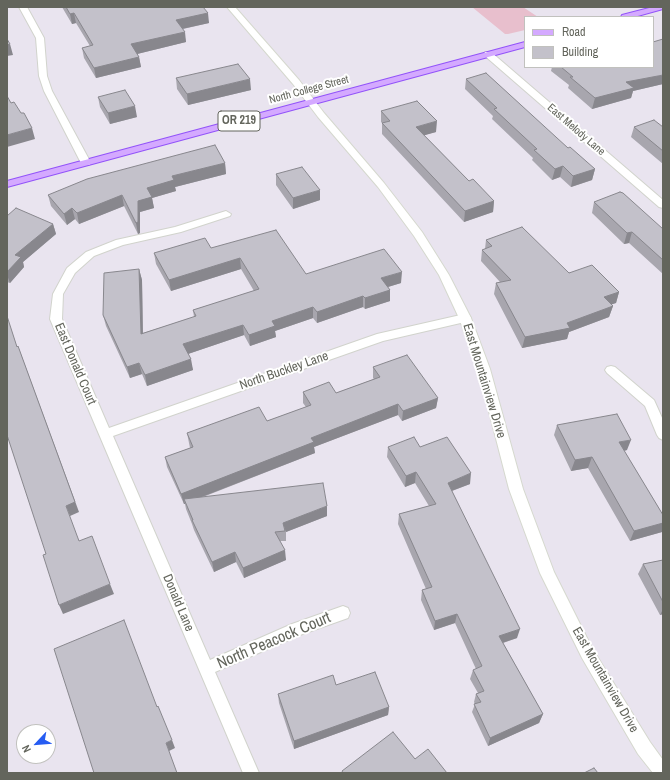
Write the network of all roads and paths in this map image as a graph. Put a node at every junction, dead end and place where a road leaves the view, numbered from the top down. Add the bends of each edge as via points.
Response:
1 (23, 7) edge
2 (231, 7) edge
3 (662, 7) edge
4 (629, 16) edge
5 (524, 44) edge
6 (488, 54) junction
7 (310, 102) junction
8 (86, 163) junction
9 (7, 184) edge
10 (663, 206) edge
11 (226, 214) dead end
12 (465, 318) junction
13 (611, 370) dead end
14 (105, 434) junction
15 (663, 435) edge
16 (343, 613) dead end
17 (206, 669) junction
18 (251, 773) edge
19 (662, 773) edge

1 - 8 street via 40,38 42,76 48,92
2 - 7 street, East Mountainview Drive via 296,82
3 - 4 main road
5 - 6 main road, North College Street / OR 219
6 - 7 main road, North College Street / OR 219
6 - 10 street, East Melody Lane
7 - 8 main road, North College Street / OR 219
7 - 12 street, East Mountainview Drive via 381,185 418,234 444,275
8 - 9 main road, North College Street / OR 219
11 - 14 street, East Donald Court via 177,230 120,242 90,254 71,271 58,294 56,318
12 - 14 street, North Buckley Lane via 381,337
12 - 19 street, East Mountainview Drive via 484,369 516,489 547,573 587,653 644,748
13 - 15 street via 650,403
14 - 17 street, Donald Lane
16 - 17 street, North Peacock Court via 297,629
17 - 18 street, Donald Lane

